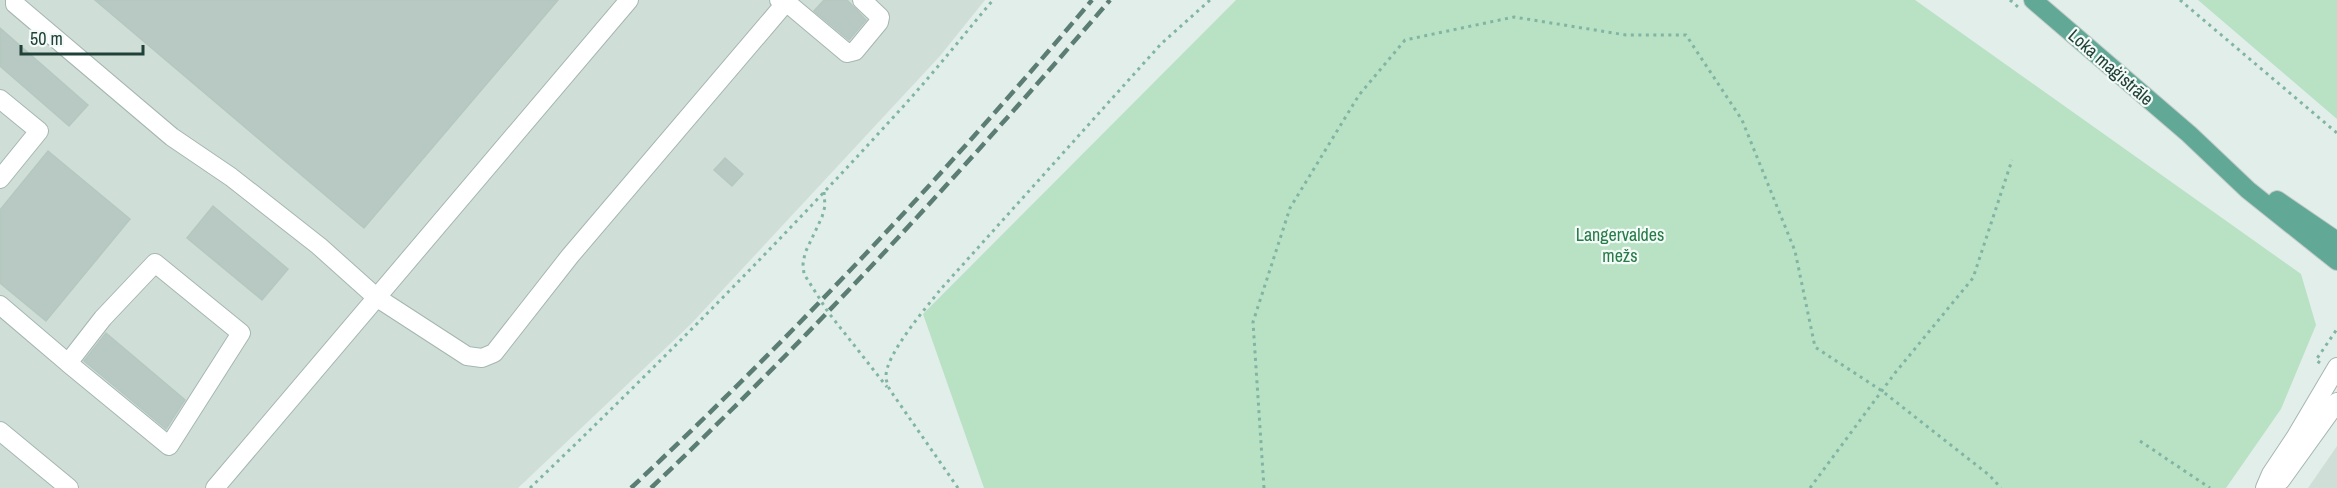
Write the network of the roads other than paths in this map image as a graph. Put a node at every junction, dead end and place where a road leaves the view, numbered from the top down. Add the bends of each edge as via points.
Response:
1 (15, 0) edge
2 (629, 0) edge
3 (862, 0) edge
4 (2032, 0) edge
5 (784, 2) edge
6 (0, 99) edge
7 (2189, 134) junction
8 (0, 179) edge
9 (2337, 241) edge
10 (2337, 261) edge
11 (376, 297) junction
12 (0, 305) edge
13 (68, 363) junction
14 (2337, 368) edge
15 (2337, 402) edge
16 (0, 431) edge
17 (69, 488) edge
18 (214, 488) edge
19 (2265, 488) edge
20 (2271, 488) edge

1 - 11 street via 15,4 172,138 240,183
2 - 11 street
3 - 5 street via 876,12 879,22 855,51 847,53
4 - 7 main road, Loka maģistrāle
5 - 11 street via 570,256 494,353 482,358 467,356
6 - 8 street via 39,131
7 - 9 main road, Loka maģistrāle via 2214,148 2279,202
7 - 10 main road, Loka maģistrāle via 2248,190
11 - 18 street
12 - 13 street
13 - 13 street via 169,446 241,333 155,262
14 - 19 street
15 - 20 street via 2281,480
16 - 17 street

